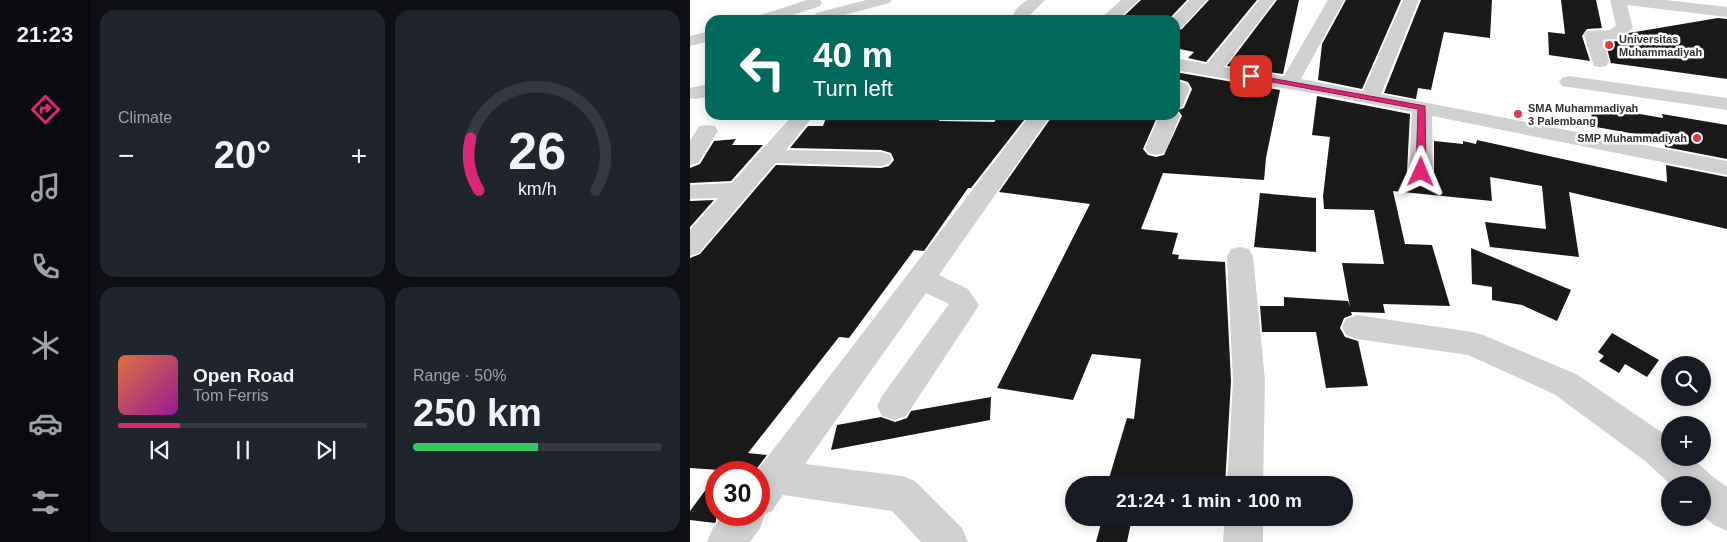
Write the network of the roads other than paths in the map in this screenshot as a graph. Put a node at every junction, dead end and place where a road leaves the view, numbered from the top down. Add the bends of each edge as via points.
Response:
1 (884, 0) edge
2 (1037, 0) edge
3 (1131, 0) edge
4 (1199, 0) edge
5 (1267, 0) edge
6 (1336, 0) edge
7 (1411, 0) edge
8 (1618, 0) edge
9 (1627, 0) edge
10 (818, 10) edge
11 (1727, 12) edge
12 (790, 15) edge
13 (1020, 15) edge
14 (1113, 15) edge
15 (1180, 19) edge
16 (705, 37) edge
17 (690, 41) edge
18 (1600, 62) dead end
19 (1180, 65) edge
20 (1212, 70) junction
21 (1290, 82) junction
22 (1569, 82) dead end
23 (1370, 98) junction
24 (1727, 104) edge
25 (1422, 108) junction
26 (800, 120) edge
27 (1037, 120) edge
28 (1168, 120) edge
29 (707, 131) dead end
30 (1156, 148) dead end
31 (769, 156) junction
32 (690, 158) edge
33 (881, 159) dead end
34 (1727, 168) edge
35 (1421, 172) dead end
36 (741, 190) junction
37 (690, 192) edge
38 (690, 247) edge
39 (1240, 256) dead end
40 (920, 278) junction
41 (1358, 327) dead end
42 (894, 406) dead end
43 (1245, 476) edge
44 (1687, 476) edge
45 (770, 483) edge
46 (770, 488) edge
47 (1711, 498) edge
48 (1727, 512) edge
49 (738, 526) edge
50 (1244, 526) edge
51 (726, 542) edge
52 (948, 542) edge
53 (1243, 542) edge

1 - 10 street
2 - 13 street
3 - 14 street
4 - 15 street
5 - 20 street
6 - 21 street
7 - 23 street
8 - 18 street via 1625,28 1613,35 1593,36
9 - 11 street
10 - 12 street
16 - 17 street
19 - 20 street
20 - 21 street
21 - 23 street
22 - 24 street
23 - 25 street
25 - 34 street
25 - 35 street
26 - 31 street
27 - 40 street
28 - 30 street
29 - 32 street
31 - 33 street
31 - 36 street
36 - 37 street
36 - 38 street
39 - 43 street via 1249,381
40 - 42 street via 958,296 964,305
40 - 45 street
41 - 44 street via 1472,344 1565,384 1658,450
46 - 52 street via 902,494
47 - 48 street
49 - 51 street
50 - 53 street

